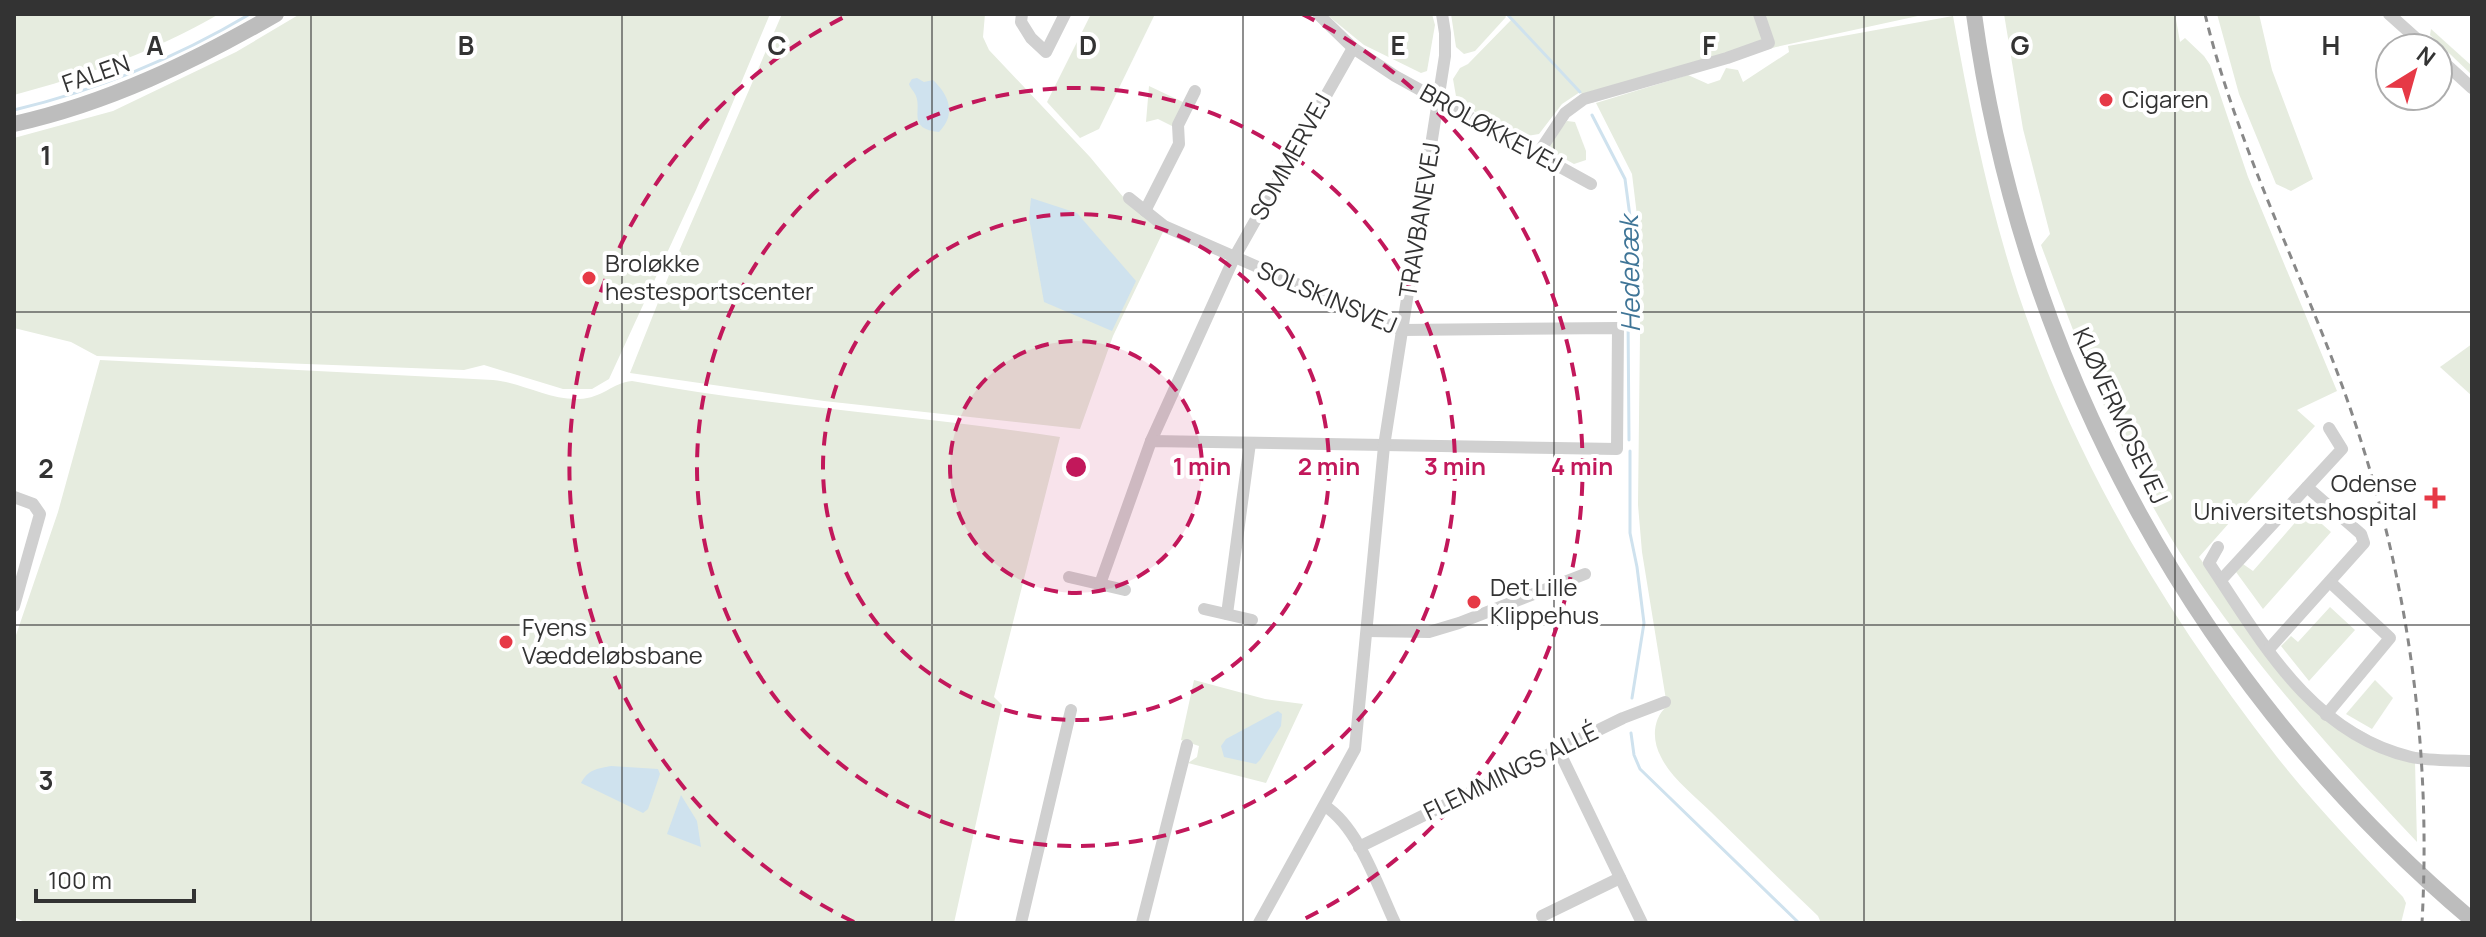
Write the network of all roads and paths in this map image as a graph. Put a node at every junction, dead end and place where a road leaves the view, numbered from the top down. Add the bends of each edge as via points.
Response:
1 (276, 14) edge
2 (1022, 14) edge
3 (1065, 14) edge
4 (1318, 14) edge
5 (1442, 14) edge
6 (1759, 14) edge
7 (1974, 14) edge
8 (2389, 14) edge
9 (2409, 32) edge
10 (1353, 48) junction
11 (2454, 72) edge
12 (2472, 88) edge
13 (1195, 91) dead end
14 (1439, 101) junction
15 (14, 124) edge
16 (1537, 155) junction
17 (1591, 184) dead end
18 (1129, 198) dead end
19 (1145, 211) junction
20 (1234, 258) junction
21 (1402, 330) junction
22 (2329, 428) dead end
23 (1151, 441) junction
24 (1250, 443) junction
25 (1384, 446) junction
26 (2307, 487) junction
27 (14, 497) edge
28 (2218, 547) dead end
29 (1585, 574) dead end
30 (1069, 577) dead end
31 (2221, 580) junction
32 (2331, 583) junction
33 (1100, 584) junction
34 (1125, 590) dead end
35 (14, 606) edge
36 (1204, 609) dead end
37 (1227, 614) junction
38 (1252, 620) dead end
39 (1367, 631) junction
40 (2269, 649) junction
41 (1665, 702) dead end
42 (1071, 710) dead end
43 (2326, 715) junction
44 (1187, 745) dead end
45 (1558, 749) junction
46 (2472, 761) edge
47 (1336, 787) junction
48 (1325, 806) junction
49 (1350, 832) junction
50 (1359, 847) junction
51 (1620, 878) junction
52 (1542, 916) dead end
53 (2472, 920) edge
54 (1021, 923) edge
55 (1142, 923) edge
56 (1259, 923) edge
57 (1395, 923) edge
58 (1642, 923) edge

1 - 15 main road, FALEN via 156,78
2 - 3 street via 1026,30 1046,52
4 - 10 street, BROLØKKEVEJ
5 - 14 street, TRAVBANEVEJ via 1445,56
6 - 16 street via 1769,43 1584,99 1565,113
7 - 53 main road, KLØVERMOSEVEJ via 2004,176 2025,249 2062,355 2126,493 2185,593 2274,718 2386,842
8 - 9 street
10 - 14 street, BROLØKKEVEJ
10 - 20 street, SOMMERVEJ
11 - 12 street
13 - 19 street via 1178,125 1179,144
14 - 16 street, BROLØKKEVEJ
14 - 21 street, TRAVBANEVEJ
16 - 17 street, BROLØKKEVEJ
18 - 19 street, SOLSKINSVEJ
19 - 20 street, SOLSKINSVEJ via 1164,226
20 - 21 street, SOLSKINSVEJ
20 - 23 street, SOMMERVEJ
21 - 25 street, TRAVBANEVEJ
21 - 25 street, SOLSKINSVEJ via 1618,328 1617,449
22 - 26 street via 2342,449
23 - 24 street
23 - 33 street, SOMMERVEJ
24 - 25 street
24 - 37 street
25 - 39 street, TRAVBANEVEJ
26 - 31 street
26 - 32 street via 2365,540
27 - 35 street via 33,504 40,514
28 - 31 street via 2208,561
29 - 39 street via 1429,632
30 - 33 street
31 - 40 street
32 - 40 street
32 - 43 street via 2390,638
33 - 34 street
36 - 37 street
37 - 38 street
39 - 47 street, TRAVBANEVEJ via 1355,749
40 - 43 street
41 - 45 street, FLEMMINGS ALLÉ
42 - 54 street
43 - 46 street via 2393,752
44 - 55 street
45 - 50 street, FLEMMINGS ALLÉ
45 - 51 street
47 - 48 street, TRAVBANEVEJ
47 - 49 street
48 - 49 street
48 - 56 street, TRAVBANEVEJ
49 - 50 street
50 - 57 street
51 - 52 street
51 - 58 street

